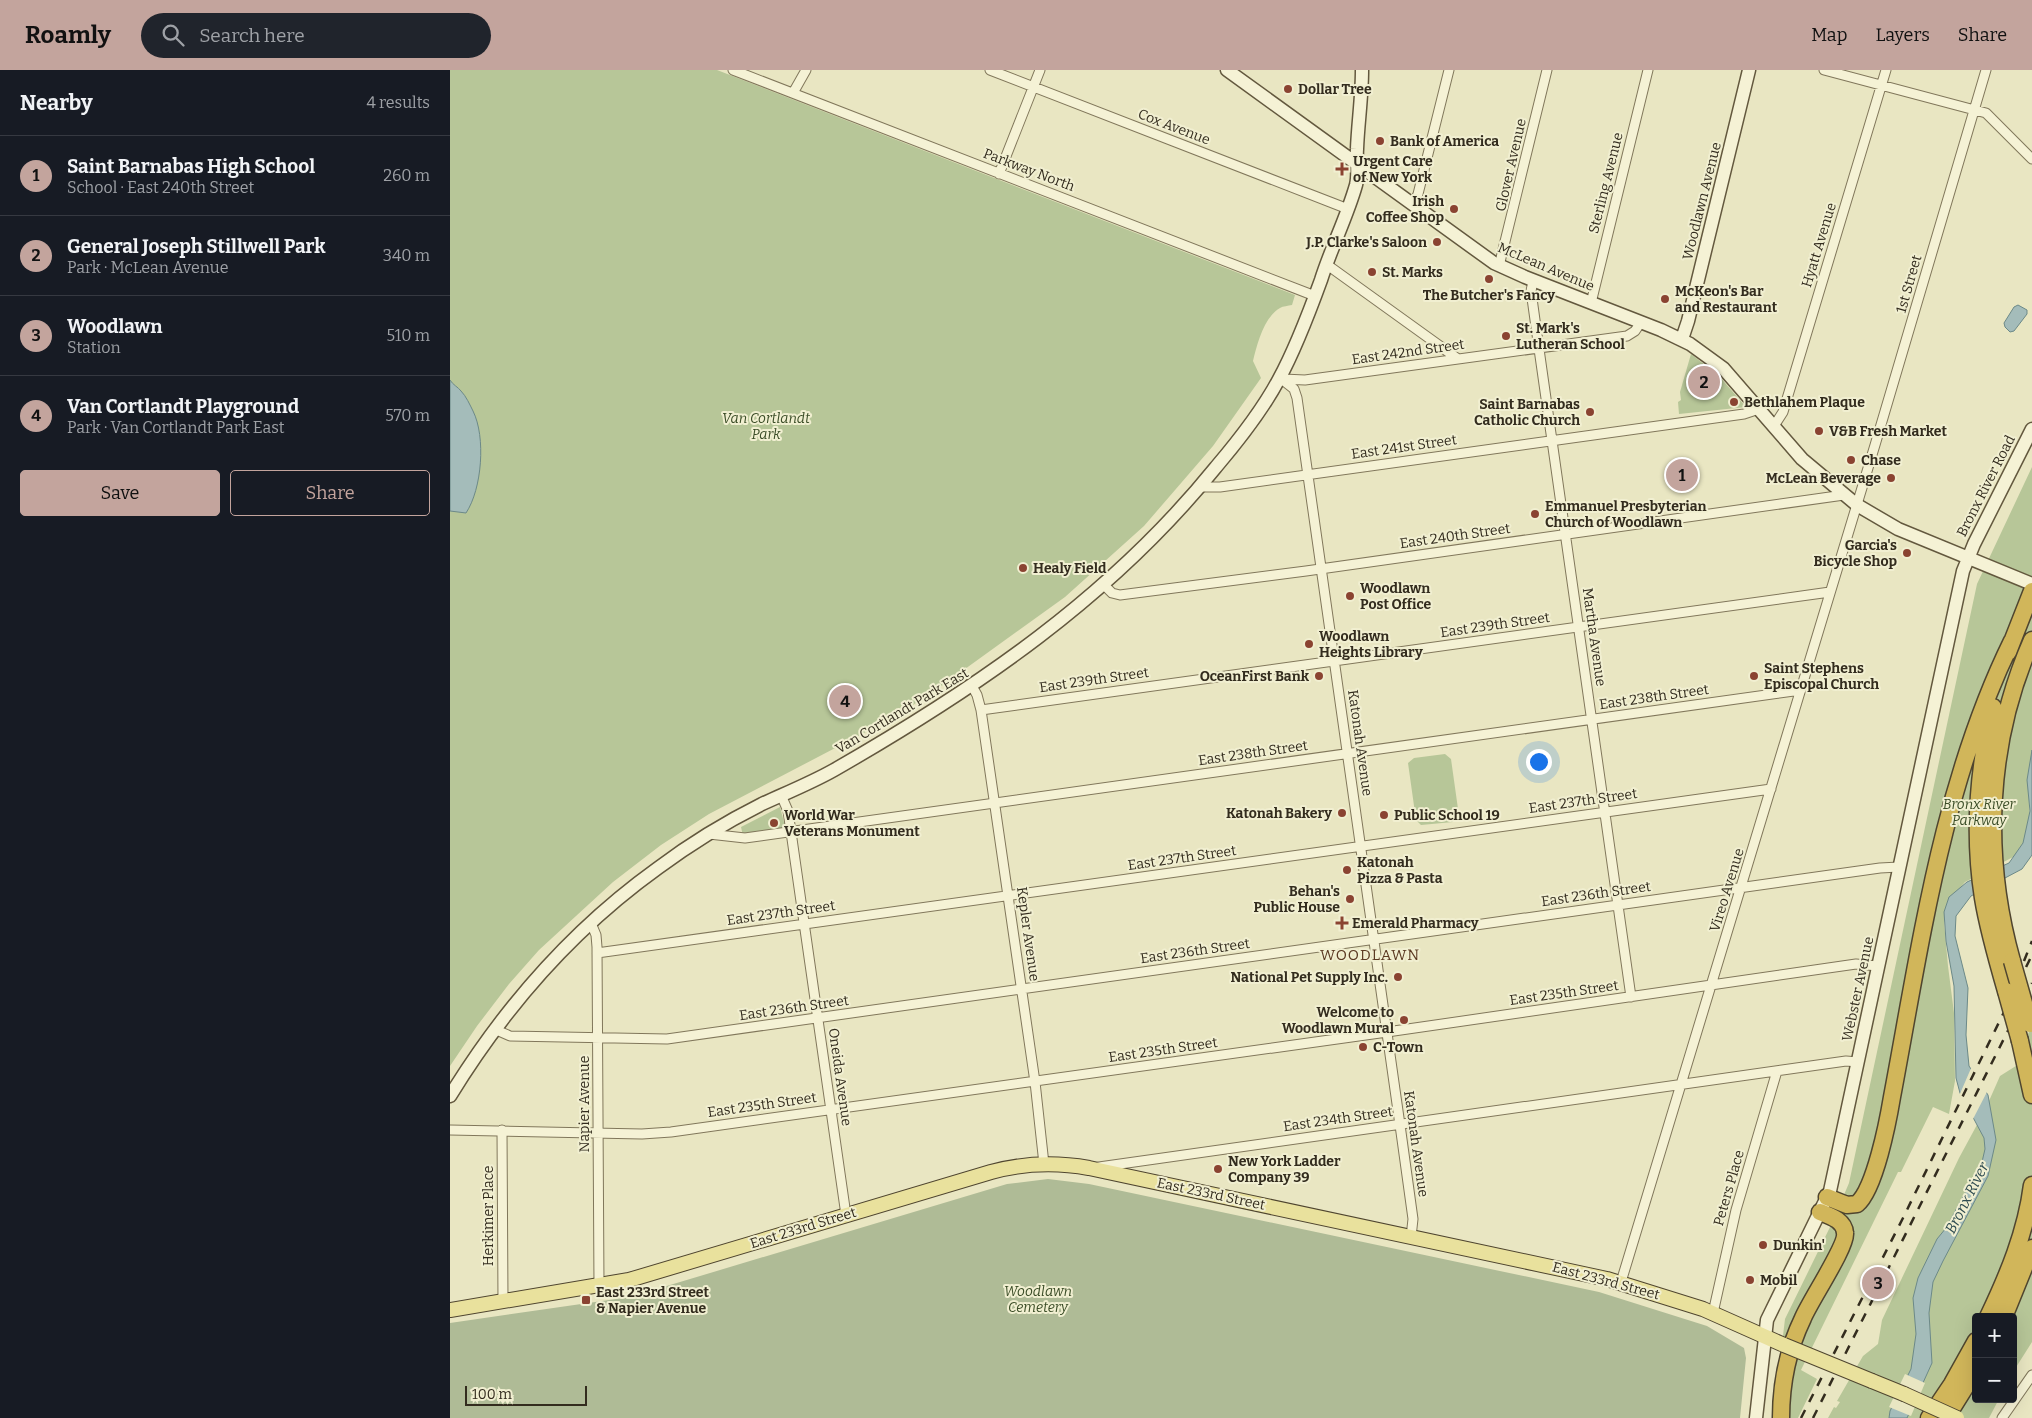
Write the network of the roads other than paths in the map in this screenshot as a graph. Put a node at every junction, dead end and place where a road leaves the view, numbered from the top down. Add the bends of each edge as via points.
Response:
1 (733, 70) edge
2 (806, 70) edge
3 (990, 70) edge
4 (1040, 70) edge
5 (1227, 70) edge
6 (1362, 70) edge
7 (1449, 70) edge
8 (1547, 70) edge
9 (1648, 70) edge
10 (1749, 70) edge
11 (1824, 70) edge
12 (1886, 70) edge
13 (1986, 70) edge
14 (1882, 85) junction
15 (1034, 87) junction
16 (793, 93) junction
17 (1975, 109) junction
18 (2032, 159) edge
19 (1357, 164) junction
20 (999, 174) junction
21 (1412, 205) junction
22 (1348, 209) junction
23 (1326, 264) junction
24 (1499, 266) junction
25 (1533, 281) junction
26 (1315, 296) junction
27 (1591, 303) junction
28 (1641, 322) junction
29 (1682, 339) junction
30 (1539, 349) junction
31 (1458, 360) junction
32 (1280, 378) junction
33 (1759, 409) junction
34 (1774, 426) junction
35 (2032, 429) edge
36 (1552, 441) junction
37 (1308, 474) junction
38 (1201, 486) junction
39 (1844, 494) junction
40 (1857, 505) junction
41 (1566, 534) junction
42 (1967, 558) junction
43 (1322, 568) junction
44 (1103, 584) junction
45 (2032, 584) edge
46 (2032, 591) edge
47 (1830, 592) junction
48 (1578, 627) junction
49 (2032, 640) edge
50 (2012, 641) junction
51 (1335, 661) junction
52 (972, 686) junction
53 (1801, 690) junction
54 (981, 710) junction
55 (1592, 719) junction
56 (1348, 754) junction
57 (1771, 789) junction
58 (781, 795) junction
59 (995, 802) junction
60 (1605, 812) junction
61 (791, 831) junction
62 (709, 834) junction
63 (1361, 846) junction
64 (1987, 864) junction
65 (1899, 867) junction
66 (1742, 887) junction
67 (1990, 895) junction
68 (1009, 896) junction
69 (1618, 904) junction
70 (592, 923) junction
71 (804, 924) junction
72 (1374, 939) junction
73 (597, 953) junction
74 (1878, 966) junction
75 (1712, 986) junction
76 (1022, 989) junction
77 (1631, 997) junction
78 (818, 1018) junction
79 (494, 1029) junction
80 (1387, 1032) junction
81 (2027, 1032) edge
82 (597, 1036) junction
83 (1858, 1062) junction
84 (1777, 1071) junction
85 (1035, 1082) junction
86 (1681, 1085) junction
87 (2032, 1095) edge
88 (450, 1096) edge
89 (830, 1109) junction
90 (1400, 1125) junction
91 (450, 1130) edge
92 (502, 1130) junction
93 (598, 1133) junction
94 (1044, 1164) junction
95 (1089, 1168) junction
96 (2032, 1185) edge
97 (1827, 1197) junction
98 (1820, 1212) junction
99 (846, 1215) junction
100 (1411, 1237) junction
101 (2032, 1250) edge
102 (1621, 1282) junction
103 (599, 1286) junction
104 (504, 1301) junction
105 (450, 1310) edge
106 (1713, 1313) junction
107 (1990, 1313) edge
108 (2006, 1313) edge
109 (1765, 1336) junction
110 (1972, 1348) edge
111 (2032, 1375) edge
112 (1972, 1376) edge
113 (1756, 1418) edge
114 (1781, 1418) edge
115 (1929, 1418) edge
116 (1946, 1418) edge
117 (1957, 1418) edge
118 (2002, 1418) edge

1 - 16 street, Parkway North
2 - 16 street
3 - 15 street, Cox Avenue
4 - 15 street
5 - 19 street, McLean Avenue
6 - 19 street, Van Cortlandt Park East
7 - 21 street via 1418,194
8 - 24 street, Glover Avenue
9 - 27 street, Sterling Avenue
10 - 29 street, Woodlawn Avenue
11 - 14 street
12 - 14 street, Hyatt Avenue
13 - 17 street, 1st Street
14 - 17 street
14 - 34 street, Hyatt Avenue via 1782,412
15 - 20 street
15 - 22 street, Cox Avenue
16 - 20 street, Parkway North
17 - 18 street via 1996,121
17 - 40 street, 1st Street
19 - 21 street, McLean Avenue
19 - 22 street, Van Cortlandt Park East via 1358,179
20 - 26 street, Parkway North
21 - 24 street, McLean Avenue
22 - 23 street, Van Cortlandt Park East
23 - 26 street, Van Cortlandt Park East
23 - 31 street
24 - 25 street, McLean Avenue
25 - 27 street, McLean Avenue
25 - 30 street, Martha Avenue
26 - 32 street, Van Cortlandt Park East
27 - 28 street, McLean Avenue
28 - 29 street, McLean Avenue
28 - 30 street, East 242nd Street via 1627,336
29 - 33 street, McLean Avenue via 1723,368
30 - 31 street, East 242nd Street
30 - 36 street, Martha Avenue
31 - 32 street, East 242nd Street via 1300,380
32 - 37 street, Katonah Avenue via 1295,391
32 - 38 street, Van Cortlandt Park East via 1241,436
33 - 34 street, McLean Avenue
33 - 36 street, East 241st Street via 1744,414
34 - 39 street, McLean Avenue via 1802,458
35 - 42 street, Bronx River Road
36 - 37 street, East 241st Street
36 - 41 street, Martha Avenue
37 - 38 street, East 241st Street via 1220,487
37 - 43 street, Katonah Avenue
38 - 44 street, Van Cortlandt Park East via 1152,540
39 - 40 street, McLean Avenue
39 - 41 street, East 240th Street
40 - 42 street, McLean Avenue via 1898,529
40 - 47 street, Vireo Avenue
41 - 43 street, East 240th Street
41 - 48 street, Martha Avenue
42 - 45 street, McLean Avenue
42 - 65 street, Webster Avenue
43 - 44 street, East 240th Street via 1120,595 1112,593
43 - 51 street, Katonah Avenue
44 - 52 street, Van Cortlandt Park East via 1028,646
46 - 50 highway
47 - 48 street, East 239th Street
47 - 53 street, Vireo Avenue
48 - 51 street, East 239th Street
48 - 55 street, Martha Avenue
49 - 64 highway via 2014,687 2001,737
50 - 64 highway via 1996,692 1983,759 1978,820
50 - 97 highway via 1987,696 1948,818 1890,1111 1876,1162 1864,1196 1857,1204 1847,1205
51 - 54 street, East 239th Street
51 - 56 street, Katonah Avenue
52 - 54 street
52 - 58 street, Van Cortlandt Park East via 834,770
53 - 55 street, East 238th Street
53 - 57 street, Vireo Avenue
54 - 59 street, Kepler Avenue
55 - 56 street, East 238th Street
55 - 60 street, Martha Avenue
56 - 59 street, East 238th Street
56 - 63 street, Katonah Avenue
57 - 60 street, East 237th Street
57 - 66 street, Vireo Avenue
58 - 61 street, Oneida Avenue
58 - 62 street, Van Cortlandt Park East
59 - 61 street, East 238th Street
59 - 68 street, Kepler Avenue
60 - 63 street, East 237th Street
60 - 69 street, Martha Avenue
61 - 62 street, East 238th Street via 740,838
61 - 71 street, Oneida Avenue
62 - 70 street, Van Cortlandt Park East via 655,870
63 - 68 street, East 237th Street
63 - 72 street, Katonah Avenue
64 - 67 highway
65 - 66 street, East 236th Street
65 - 74 street, Webster Avenue
66 - 69 street, East 236th Street
66 - 75 street, Vireo Avenue
67 - 81 highway, bridge via 2012,961
67 - 81 highway, bridge via 2006,991
68 - 71 street, East 237th Street
68 - 76 street, Kepler Avenue
69 - 72 street, East 236th Street
69 - 77 street, Martha Avenue
70 - 73 street, Napier Avenue
70 - 79 street, Van Cortlandt Park East via 547,966
71 - 73 street, East 237th Street
71 - 78 street, Oneida Avenue
72 - 76 street, East 236th Street
72 - 80 street, Katonah Avenue
73 - 82 street, Napier Avenue
74 - 75 street, East 235th Street via 1856,964
74 - 83 street, Webster Avenue
75 - 77 street, East 235th Street
75 - 86 street, Vireo Avenue
76 - 78 street, East 236th Street
76 - 85 street, Kepler Avenue
77 - 80 street, East 235th Street
78 - 82 street, East 236th Street via 667,1039
78 - 89 street, Oneida Avenue
79 - 82 street, East 236th Street via 510,1036
79 - 88 street, Van Cortlandt Park East
80 - 85 street, East 235th Street
80 - 90 street, Katonah Avenue
81 - 87 highway
82 - 93 street, Napier Avenue
83 - 84 street, East 234th Street
83 - 97 street, Webster Avenue
84 - 86 street, East 234th Street
84 - 106 street, Peters Place via 1738,1203
85 - 89 street, East 235th Street
85 - 94 street, Kepler Avenue
86 - 90 street, East 234th Street
86 - 102 street, Vireo Avenue
89 - 93 street, East 235th Street via 670,1132
89 - 99 street, Oneida Avenue
90 - 95 street, East 234th Street
90 - 100 street, Katonah Avenue via 1413,1219
91 - 92 street, East 235th Street
92 - 93 street, East 235th Street
92 - 104 street, Herkimer Place
93 - 103 street, Napier Avenue
94 - 95 main road, East 233rd Street
94 - 99 main road, East 233rd Street via 1005,1168
95 - 100 main road, East 233rd Street
96 - 107 highway via 2017,1248
97 - 98 street, Webster Avenue
98 - 109 street, Webster Avenue via 1771,1309
98 - 114 highway via 1841,1223 1845,1236 1793,1342 1784,1376
99 - 103 main road, East 233rd Street via 644,1276
100 - 102 main road, East 233rd Street
101 - 108 highway
102 - 106 main road, East 233rd Street
103 - 104 main road, East 233rd Street
104 - 105 main road, East 233rd Street
106 - 109 main road, East 233rd Street
109 - 113 street, Webster Avenue
109 - 117 main road, East 233rd Street, bridge
110 - 115 highway
111 - 118 street
112 - 116 highway

